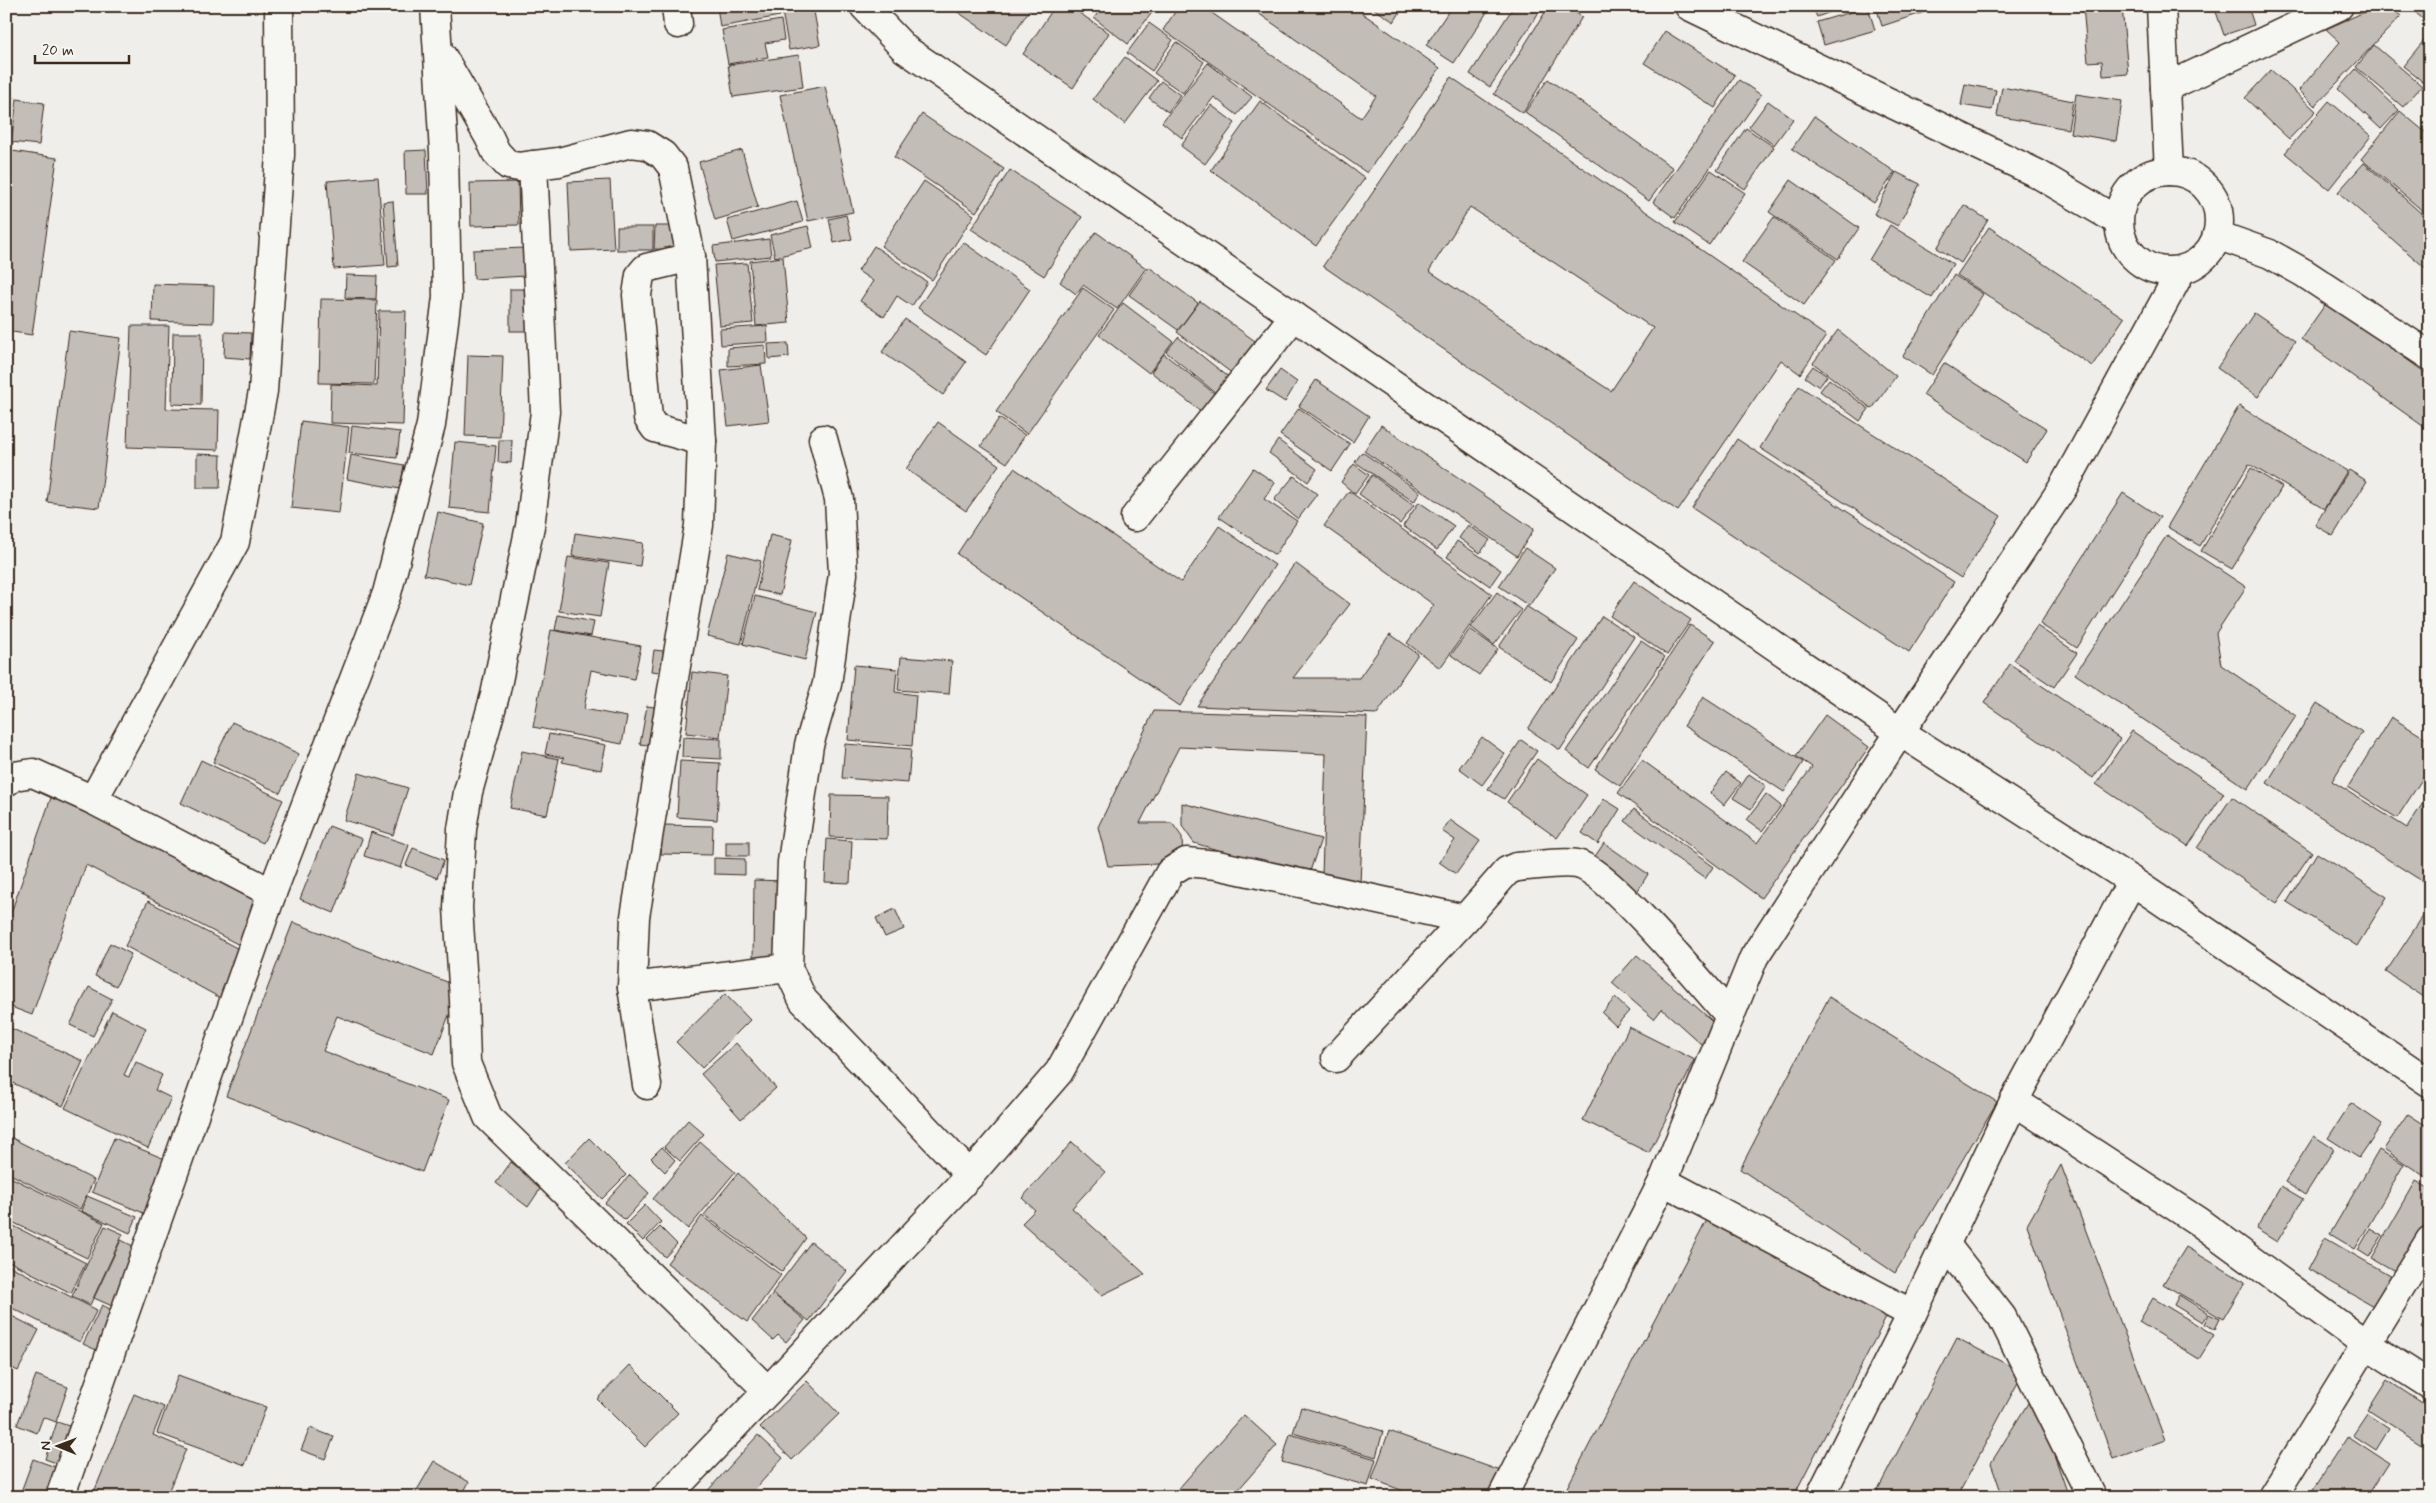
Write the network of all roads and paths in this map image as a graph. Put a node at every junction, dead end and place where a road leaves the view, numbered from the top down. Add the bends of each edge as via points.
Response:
1 (279, 6) edge
2 (436, 6) edge
3 (864, 6) edge
4 (1689, 6) edge
5 (2161, 6) edge
6 (2339, 6) edge
7 (439, 50) junction
8 (2165, 88) junction
9 (533, 165) junction
10 (2169, 171) junction
11 (2118, 221) junction
12 (2217, 235) junction
13 (691, 257) junction
14 (2181, 271) junction
15 (1294, 316) junction
16 (2430, 356) edge
17 (823, 439) dead end
18 (702, 441) junction
19 (1135, 517) dead end
20 (1900, 732) junction
21 (6, 782) edge
22 (93, 800) junction
23 (2132, 880) junction
24 (272, 893) junction
25 (1465, 919) junction
26 (788, 968) junction
27 (632, 987) junction
28 (1730, 1016) junction
29 (1336, 1058) dead end
30 (2430, 1083) edge
31 (647, 1085) dead end
32 (2014, 1101) junction
33 (970, 1175) junction
34 (1663, 1181) junction
35 (2430, 1240) edge
36 (1946, 1245) junction
37 (1912, 1314) junction
38 (2366, 1344) junction
39 (2430, 1384) edge
40 (768, 1392) junction
41 (60, 1497) edge
42 (666, 1497) edge
43 (1502, 1497) edge
44 (1820, 1497) edge
45 (2092, 1497) edge
46 (2272, 1497) edge

1 - 22 street via 280,155 263,391 236,542
2 - 7 street
3 - 15 street via 905,49
4 - 11 street via 2038,174
5 - 8 street
6 - 8 street
7 - 9 street via 496,152 508,165
7 - 24 street via 447,297 430,425 387,592
8 - 10 street
9 - 13 street via 559,162 631,143 647,146 663,155 673,168
9 - 40 street via 545,412 530,526 495,695 468,792 462,829 458,908 466,1063 488,1116
10 - 11 street via 2144,177 2134,185 2125,195
10 - 12 street via 2195,178 2205,186 2218,209
11 - 14 street via 2120,234 2132,257 2143,265 2168,272
12 - 14 street via 2204,258
12 - 16 street via 2270,254 2304,273
13 - 18 street
13 - 18 street via 646,268 640,275 637,295 648,418 655,428
14 - 20 street via 2062,489
15 - 19 street
15 - 20 street
17 - 26 street via 839,499 843,574 827,684 810,745 792,862
18 - 27 street via 698,525 691,582 644,854 635,917
20 - 23 street
20 - 28 street via 1754,957
21 - 22 street via 14,776 33,773
22 - 24 street
23 - 30 street
23 - 32 street
24 - 41 street
25 - 28 street via 1508,871 1516,867 1576,864 1590,869 1623,897
25 - 29 street
25 - 33 street via 1218,865 1186,862 1170,872 1060,1072
26 - 27 street
26 - 33 street via 804,1000
27 - 31 street
28 - 34 street
32 - 36 street
32 - 38 street via 2200,1222
33 - 40 street
34 - 37 street
34 - 43 street
35 - 38 street
36 - 37 street
36 - 45 street via 2002,1317
37 - 44 street
38 - 39 street
38 - 46 street
40 - 42 street

